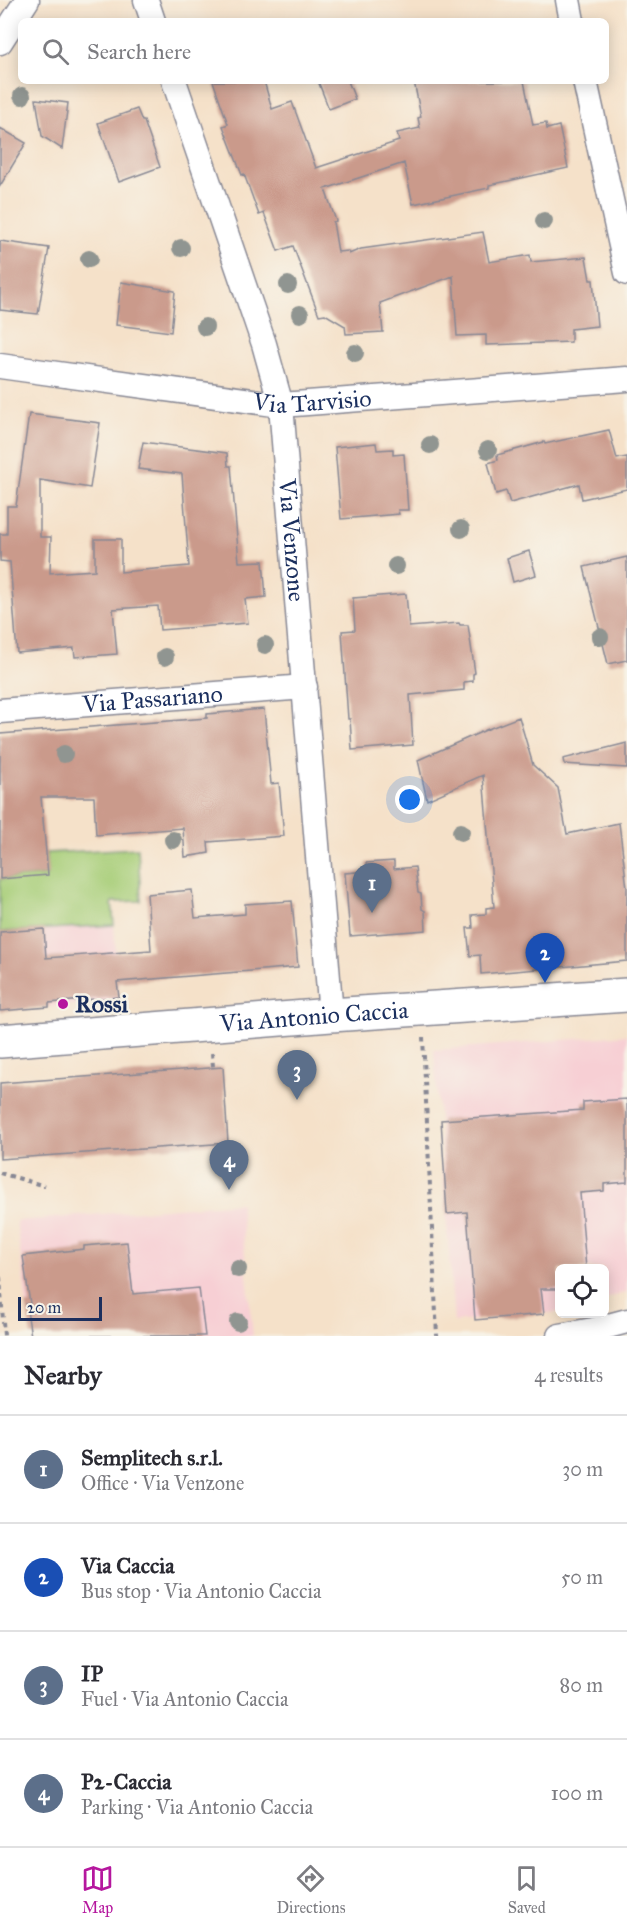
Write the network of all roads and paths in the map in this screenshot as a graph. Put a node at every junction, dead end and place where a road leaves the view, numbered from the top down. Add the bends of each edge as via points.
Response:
1 (27, 0) edge
2 (146, 0) edge
3 (568, 0) edge
4 (152, 18) edge
5 (571, 18) edge
6 (0, 42) edge
7 (175, 84) edge
8 (586, 84) edge
9 (627, 273) edge
10 (0, 366) edge
11 (627, 379) edge
12 (281, 405) junction
13 (305, 687) junction
14 (0, 711) edge
15 (627, 995) edge
16 (331, 1015) junction
17 (423, 1034) dead end
18 (0, 1041) edge
19 (211, 1049) dead end
20 (213, 1067) dead end
21 (219, 1144) dead end
22 (0, 1173) edge
23 (222, 1177) dead end
24 (45, 1186) dead end
25 (0, 1277) edge
26 (627, 1321) edge
27 (4, 1336) edge
28 (437, 1336) edge
29 (559, 1336) edge

1 - 6 street
2 - 4 street
3 - 5 street
7 - 12 street, Via Venzone
8 - 9 street
10 - 12 street, Via Tarvisio
11 - 12 street, Via Tarvisio
12 - 13 street, Via Venzone
13 - 14 street, Via Passariano
13 - 16 street, Via Venzone
15 - 16 main road, Via Antonio Caccia
16 - 18 main road, Via Antonio Caccia
17 - 28 path
19 - 20 path
21 - 23 path
22 - 24 path
25 - 27 path
26 - 29 street

